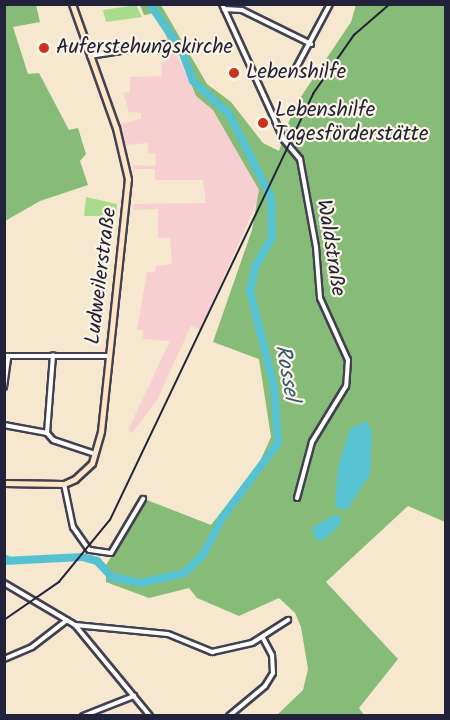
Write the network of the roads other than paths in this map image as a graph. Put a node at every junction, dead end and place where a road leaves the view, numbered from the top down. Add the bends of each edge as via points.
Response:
1 (72, 4) edge
2 (330, 4) edge
3 (223, 7) edge
4 (164, 44) dead end
5 (310, 44) junction
6 (90, 56) junction
7 (296, 68) dead end
8 (53, 355) junction
9 (109, 356) junction
10 (6, 357) edge
11 (4, 387) edge
12 (4, 425) edge
13 (47, 433) junction
14 (95, 454) junction
15 (4, 483) edge
16 (64, 484) junction
17 (297, 498) dead end
18 (143, 499) dead end
19 (4, 583) edge
20 (68, 620) junction
21 (288, 620) dead end
22 (75, 625) junction
23 (263, 638) junction
24 (4, 658) edge
25 (134, 696) junction
26 (99, 713) edge
27 (82, 716) edge
28 (150, 716) edge
29 (229, 716) edge

1 - 6 main road, Ludweilerstraße
2 - 5 street
3 - 5 street via 242,10
3 - 17 street, Waldstraße via 284,140 300,159 316,247 320,298 348,360 346,386 312,442
4 - 6 street via 112,49
5 - 7 street
6 - 9 main road, Ludweilerstraße via 128,179
8 - 9 street
8 - 10 street
8 - 13 street
9 - 14 main road, Ludweilerstraße
10 - 11 street
12 - 13 street
13 - 14 street via 53,440
14 - 16 main road via 84,471
15 - 16 main road
16 - 18 street via 73,527 89,550 111,553
19 - 20 street
20 - 22 street
20 - 24 street via 32,647
21 - 23 street
22 - 23 street via 168,634 212,652 230,651
22 - 25 street
23 - 29 street via 272,656 273,673 265,686
25 - 26 street
25 - 28 street
26 - 27 street

